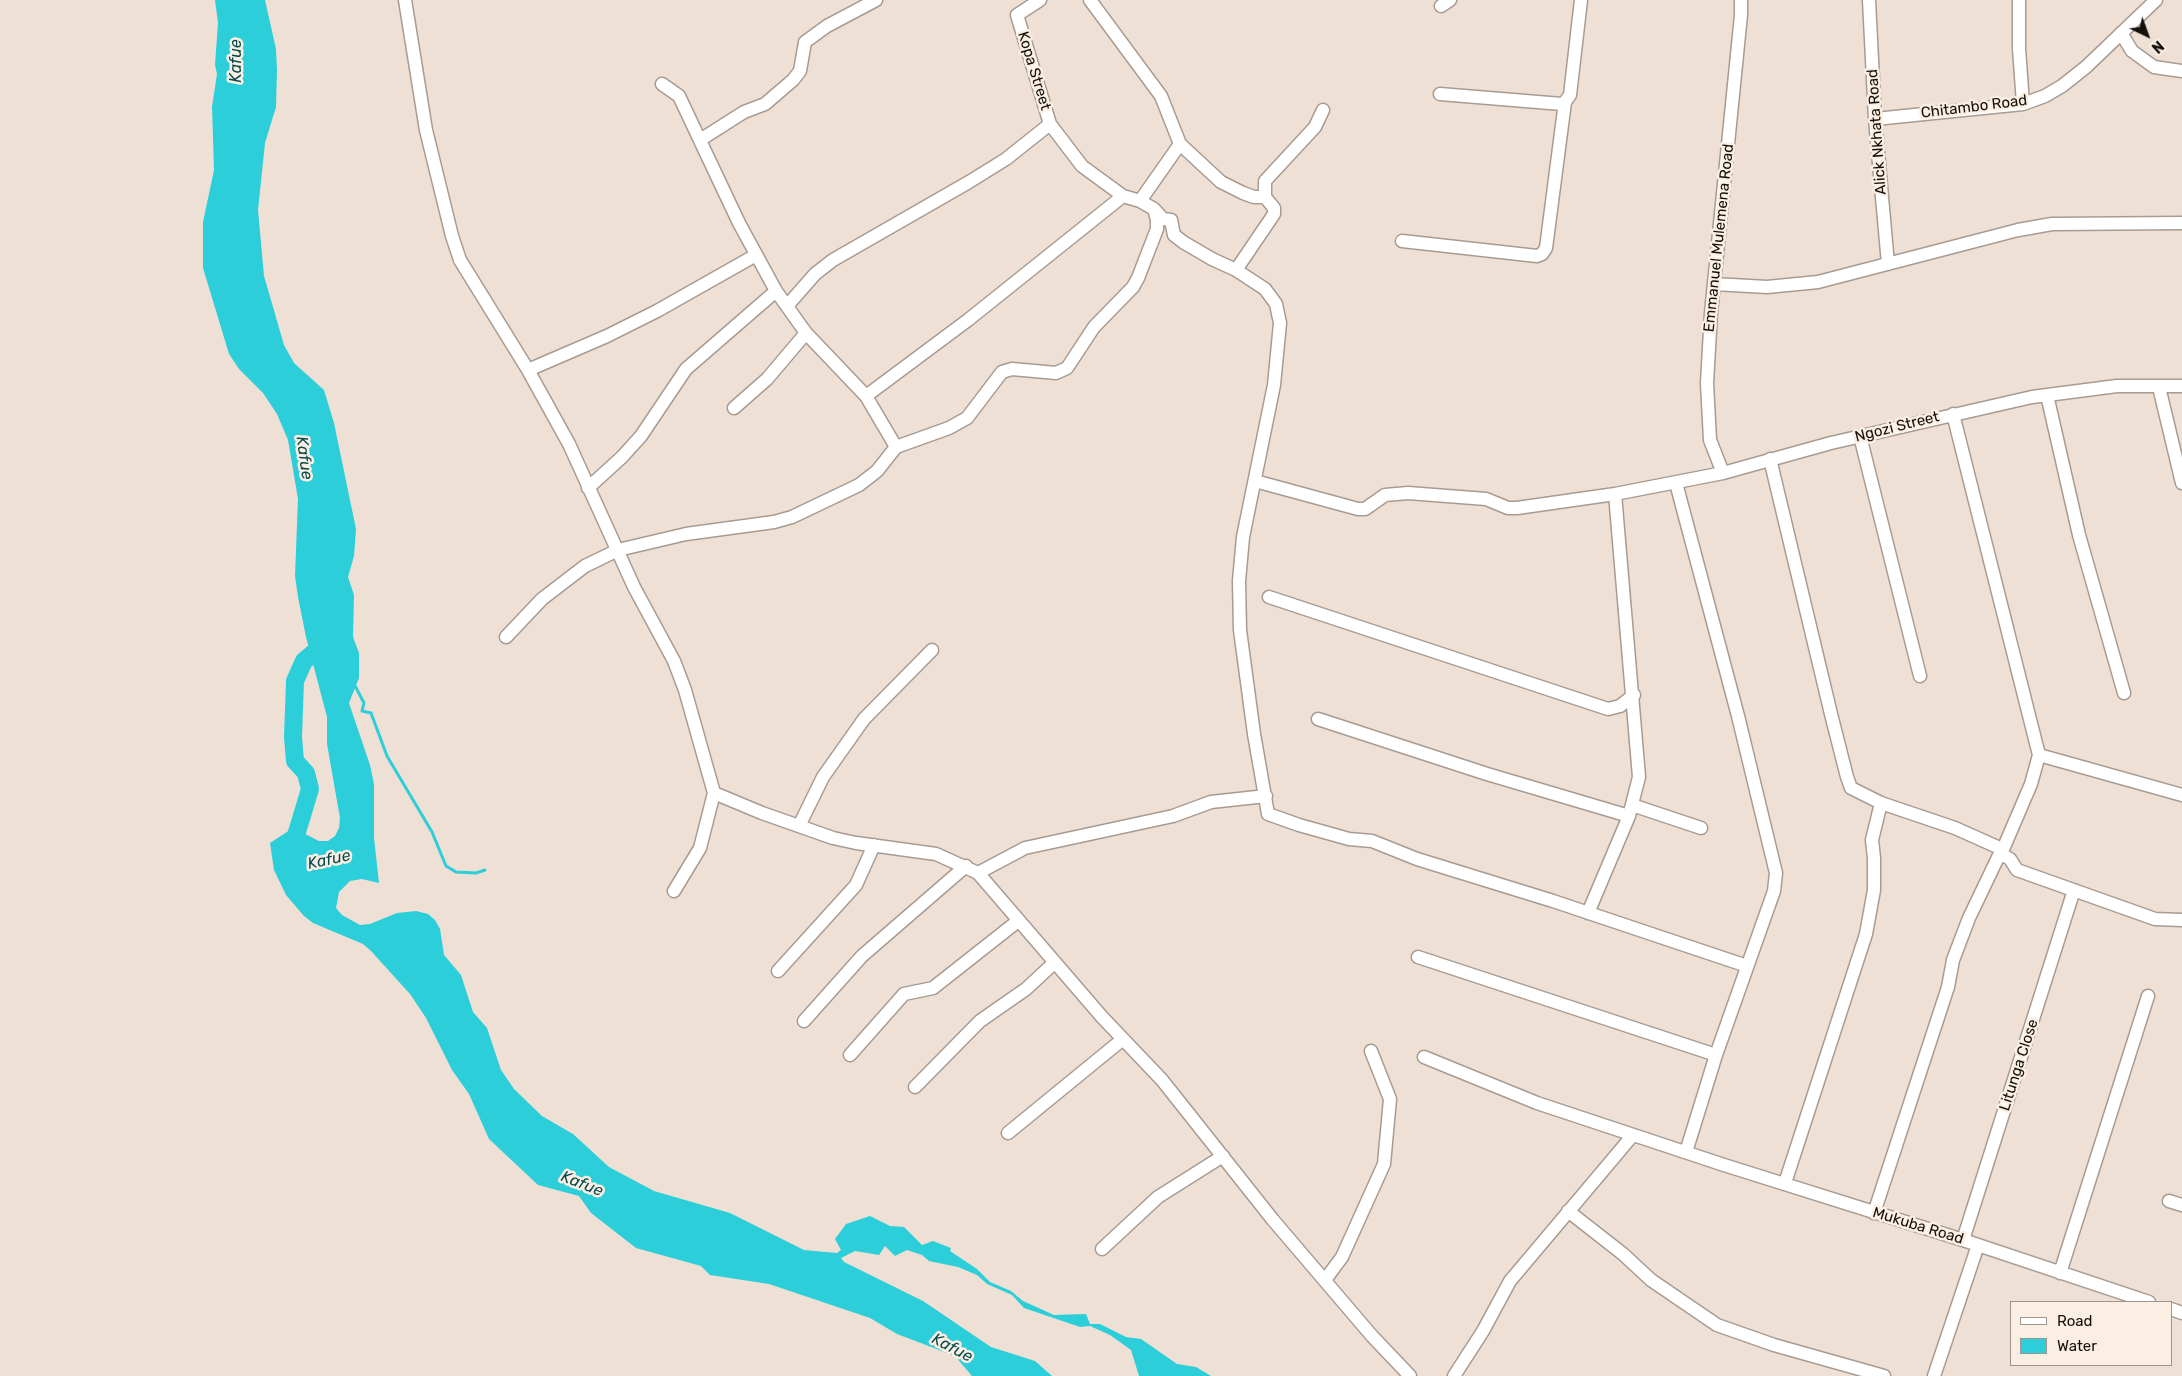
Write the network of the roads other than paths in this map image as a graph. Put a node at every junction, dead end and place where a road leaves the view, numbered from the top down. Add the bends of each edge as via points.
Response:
1 (406, 0) edge
2 (876, 0) edge
3 (1040, 0) edge
4 (1090, 0) edge
5 (1581, 0) edge
6 (1741, 0) edge
7 (1869, 0) edge
8 (2019, 0) edge
9 (2156, 0) edge
10 (2120, 33) junction
11 (2182, 71) edge
12 (662, 84) dead end
13 (1440, 94) dead end
14 (1565, 102) junction
15 (2023, 104) junction
16 (1323, 110) dead end
17 (1875, 119) junction
18 (1050, 124) junction
19 (700, 140) junction
20 (1180, 144) junction
21 (1123, 196) junction
22 (1265, 197) junction
23 (1140, 201) junction
24 (1154, 209) junction
25 (2182, 224) edge
26 (1402, 241) dead end
27 (756, 255) junction
28 (1888, 264) junction
29 (1236, 270) junction
30 (1714, 284) junction
31 (776, 292) junction
32 (787, 306) junction
33 (806, 333) junction
34 (528, 370) junction
35 (2182, 386) edge
36 (2159, 387) junction
37 (2047, 395) junction
38 (866, 396) junction
39 (734, 408) dead end
40 (1953, 414) junction
41 (1860, 436) junction
42 (896, 447) junction
43 (1770, 459) junction
44 (1723, 473) junction
45 (1255, 482) junction
46 (1676, 483) junction
47 (2182, 483) edge
48 (588, 488) junction
49 (1615, 494) junction
50 (618, 550) junction
51 (1269, 597) dead end
52 (506, 638) dead end
53 (932, 650) dead end
54 (1920, 676) dead end
55 (2124, 693) dead end
56 (1634, 695) junction
57 (1318, 719) dead end
58 (2039, 755) junction
59 (714, 793) junction
60 (1266, 796) junction
61 (2182, 796) edge
62 (1881, 804) junction
63 (1630, 811) junction
64 (799, 826) junction
65 (1701, 828) dead end
66 (874, 846) junction
67 (2002, 851) junction
68 (966, 866) junction
69 (978, 873) junction
70 (2074, 890) junction
71 (674, 891) dead end
72 (1588, 913) junction
73 (2182, 920) edge
74 (1018, 921) junction
75 (1418, 957) dead end
76 (1054, 963) junction
77 (1747, 966) junction
78 (778, 971) dead end
79 (2148, 996) dead end
80 (804, 1021) dead end
81 (1123, 1039) junction
82 (1370, 1051) dead end
83 (850, 1055) dead end
84 (1716, 1056) junction
85 (1424, 1057) dead end
86 (915, 1087) dead end
87 (1008, 1133) dead end
88 (1633, 1135) junction
89 (1686, 1152) junction
90 (1223, 1156) junction
91 (1785, 1183) junction
92 (2168, 1201) dead end
93 (2182, 1205) edge
94 (1568, 1211) junction
95 (1874, 1212) junction
96 (1963, 1240) junction
97 (1978, 1245) junction
98 (1102, 1249) dead end
99 (2060, 1273) junction
100 (1325, 1280) junction
101 (2146, 1301) edge
102 (1410, 1376) edge
103 (1454, 1376) edge
104 (1884, 1376) edge
105 (1934, 1376) edge

1 - 34 street via 424,123 452,236 460,260
2 - 19 street via 827,26 805,42 800,71 765,104 744,112
3 - 18 street, Kopa Street via 1018,15
4 - 20 street via 1161,96
5 - 14 street via 1570,95
6 - 30 street, Emmanuel Mulemena Road
7 - 17 street, Alick Nkhata Road
8 - 15 street
9 - 10 street, Chitambo Road
10 - 11 street via 2132,51 2154,66
10 - 15 street, Chitambo Road via 2062,86
12 - 19 street via 679,96
13 - 14 street
14 - 26 street via 1546,248 1542,254
15 - 17 street, Chitambo Road
16 - 22 street via 1315,127 1265,181
17 - 28 street, Alick Nkhata Road
18 - 21 street via 1082,166
18 - 32 street via 984,173 833,260 815,274
19 - 27 street
20 - 22 street via 1221,182 1248,195
20 - 23 street
21 - 23 street
21 - 38 street via 968,320
22 - 29 street via 1274,208 1274,214
23 - 24 street
24 - 29 street via 1163,219 1170,220 1174,235 1183,242
24 - 42 street via 1157,229 1138,278 1094,327 1067,368 1056,373 1012,369 1002,372 967,418
25 - 28 street via 2052,224
27 - 31 street
27 - 34 street via 657,311
28 - 30 street via 1794,285
29 - 45 street via 1272,296 1280,323 1274,385
30 - 44 street, Emmanuel Mulemena Road via 1707,408 1710,440
31 - 32 street
31 - 48 street via 686,369 622,458
32 - 33 street
33 - 38 street
33 - 39 street via 767,378
34 - 48 street via 569,444
35 - 36 street, Ngozi Street
36 - 37 street, Ngozi Street via 2118,386
36 - 47 street
37 - 40 street, Ngozi Street
37 - 55 street via 2079,535
38 - 42 street
40 - 41 street, Ngozi Street
40 - 58 street
41 - 43 street, Ngozi Street
41 - 54 street
42 - 50 street via 877,471 859,485 792,517 686,534
43 - 44 street, Ngozi Street
43 - 62 street via 1847,777 1851,788
44 - 46 street, Ngozi Street
45 - 49 street, Ngozi Street via 1358,509 1365,509 1385,495 1408,493 1486,499 1508,508
45 - 60 street via 1243,537 1240,611 1254,734
46 - 49 street, Ngozi Street
46 - 77 street via 1776,873 1774,891
48 - 50 street
49 - 56 street
50 - 52 street via 563,580
50 - 59 street via 674,662 688,698
51 - 56 street via 1608,708 1620,706
53 - 64 street via 864,719 823,777
56 - 63 street via 1639,777
57 - 63 street via 1487,774
58 - 61 street
58 - 67 street via 2031,784
59 - 64 street
59 - 71 street via 700,848
60 - 69 street via 1211,802 1173,816 1025,848
60 - 72 street via 1268,814 1284,820 1349,839 1372,841 1417,859
62 - 67 street via 1955,828
62 - 91 street via 1872,840 1874,890 1866,934
63 - 65 street
63 - 72 street
64 - 66 street via 856,844
66 - 68 street via 936,854
66 - 78 street via 856,885
67 - 70 street via 2017,870
67 - 95 street via 1969,918 1953,960 1948,987
68 - 69 street
68 - 80 street via 874,946
69 - 74 street
70 - 73 street via 2155,919
70 - 96 street, Litunga Close
72 - 77 street
74 - 76 street
74 - 83 street via 933,988 904,994
75 - 84 street
76 - 81 street
76 - 86 street via 1026,989 980,1021
77 - 84 street
79 - 99 street
81 - 87 street
81 - 90 street via 1162,1080
82 - 100 street via 1390,1099 1384,1164 1342,1257
84 - 89 street
85 - 88 street, Mukuba Road via 1538,1103
88 - 89 street, Mukuba Road
88 - 94 street
89 - 91 street, Mukuba Road
90 - 98 street via 1158,1197
90 - 100 street
91 - 95 street, Mukuba Road
92 - 93 street
94 - 103 street via 1510,1280
94 - 104 street via 1651,1280 1717,1325
95 - 96 street, Mukuba Road
96 - 97 street, Mukuba Road
97 - 99 street, Mukuba Road
97 - 105 street
99 - 101 street, Mukuba Road
100 - 102 street

